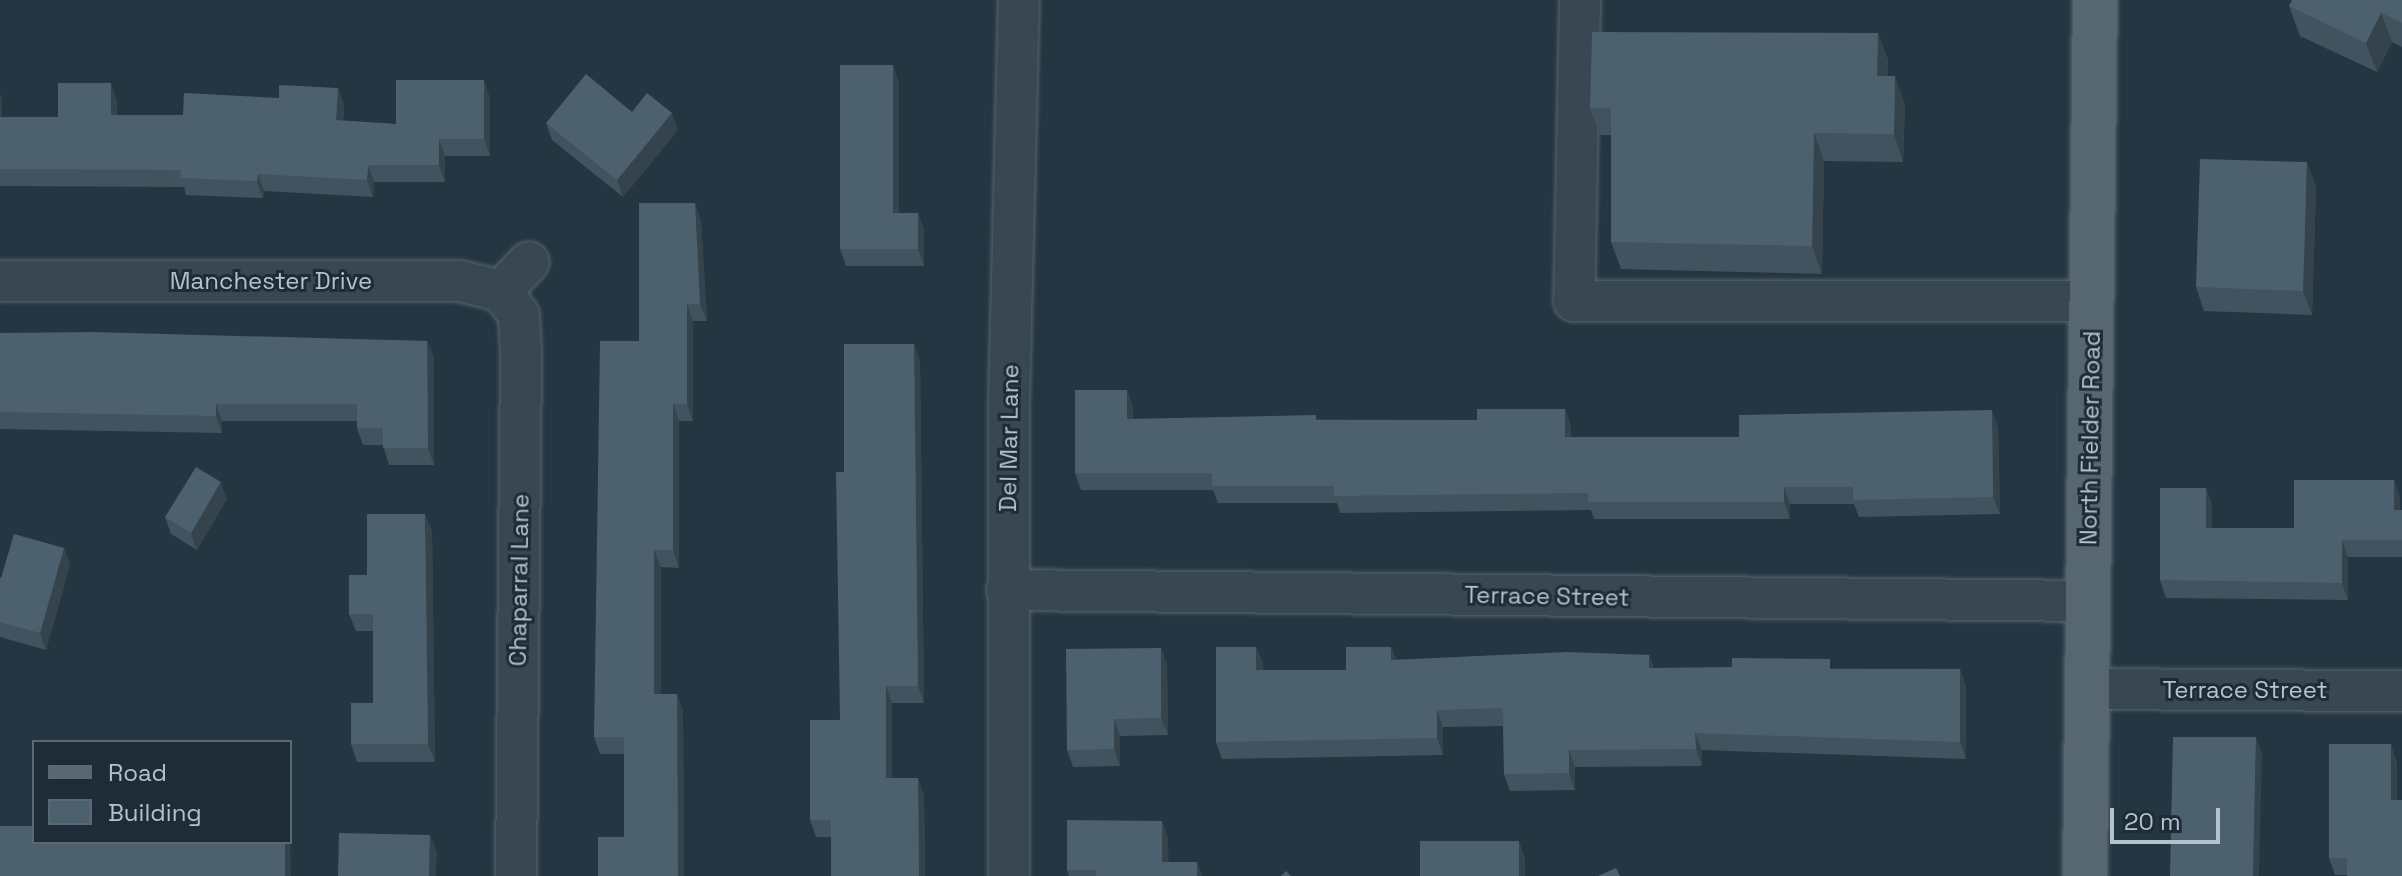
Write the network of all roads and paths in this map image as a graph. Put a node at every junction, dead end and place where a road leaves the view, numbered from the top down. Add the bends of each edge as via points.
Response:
1 (1019, 0) edge
2 (1580, 0) edge
3 (2095, 0) edge
4 (529, 262) dead end
5 (0, 281) edge
6 (501, 291) junction
7 (2092, 301) junction
8 (1007, 590) junction
9 (2087, 601) junction
10 (2089, 689) junction
11 (2402, 691) edge
12 (516, 876) edge
13 (1009, 876) edge
14 (2085, 876) edge

1 - 8 street, Del Mar Lane
2 - 7 street via 1574,301
3 - 7 main road, North Fielder Road
4 - 6 street
5 - 6 street, Manchester Drive via 460,281
6 - 12 street, Chaparral Lane via 519,315 521,353
7 - 9 main road, North Fielder Road
8 - 9 street, Terrace Street
8 - 13 street, Del Mar Lane
9 - 10 main road, North Fielder Road
10 - 11 street, Terrace Street
10 - 14 main road, North Fielder Road

